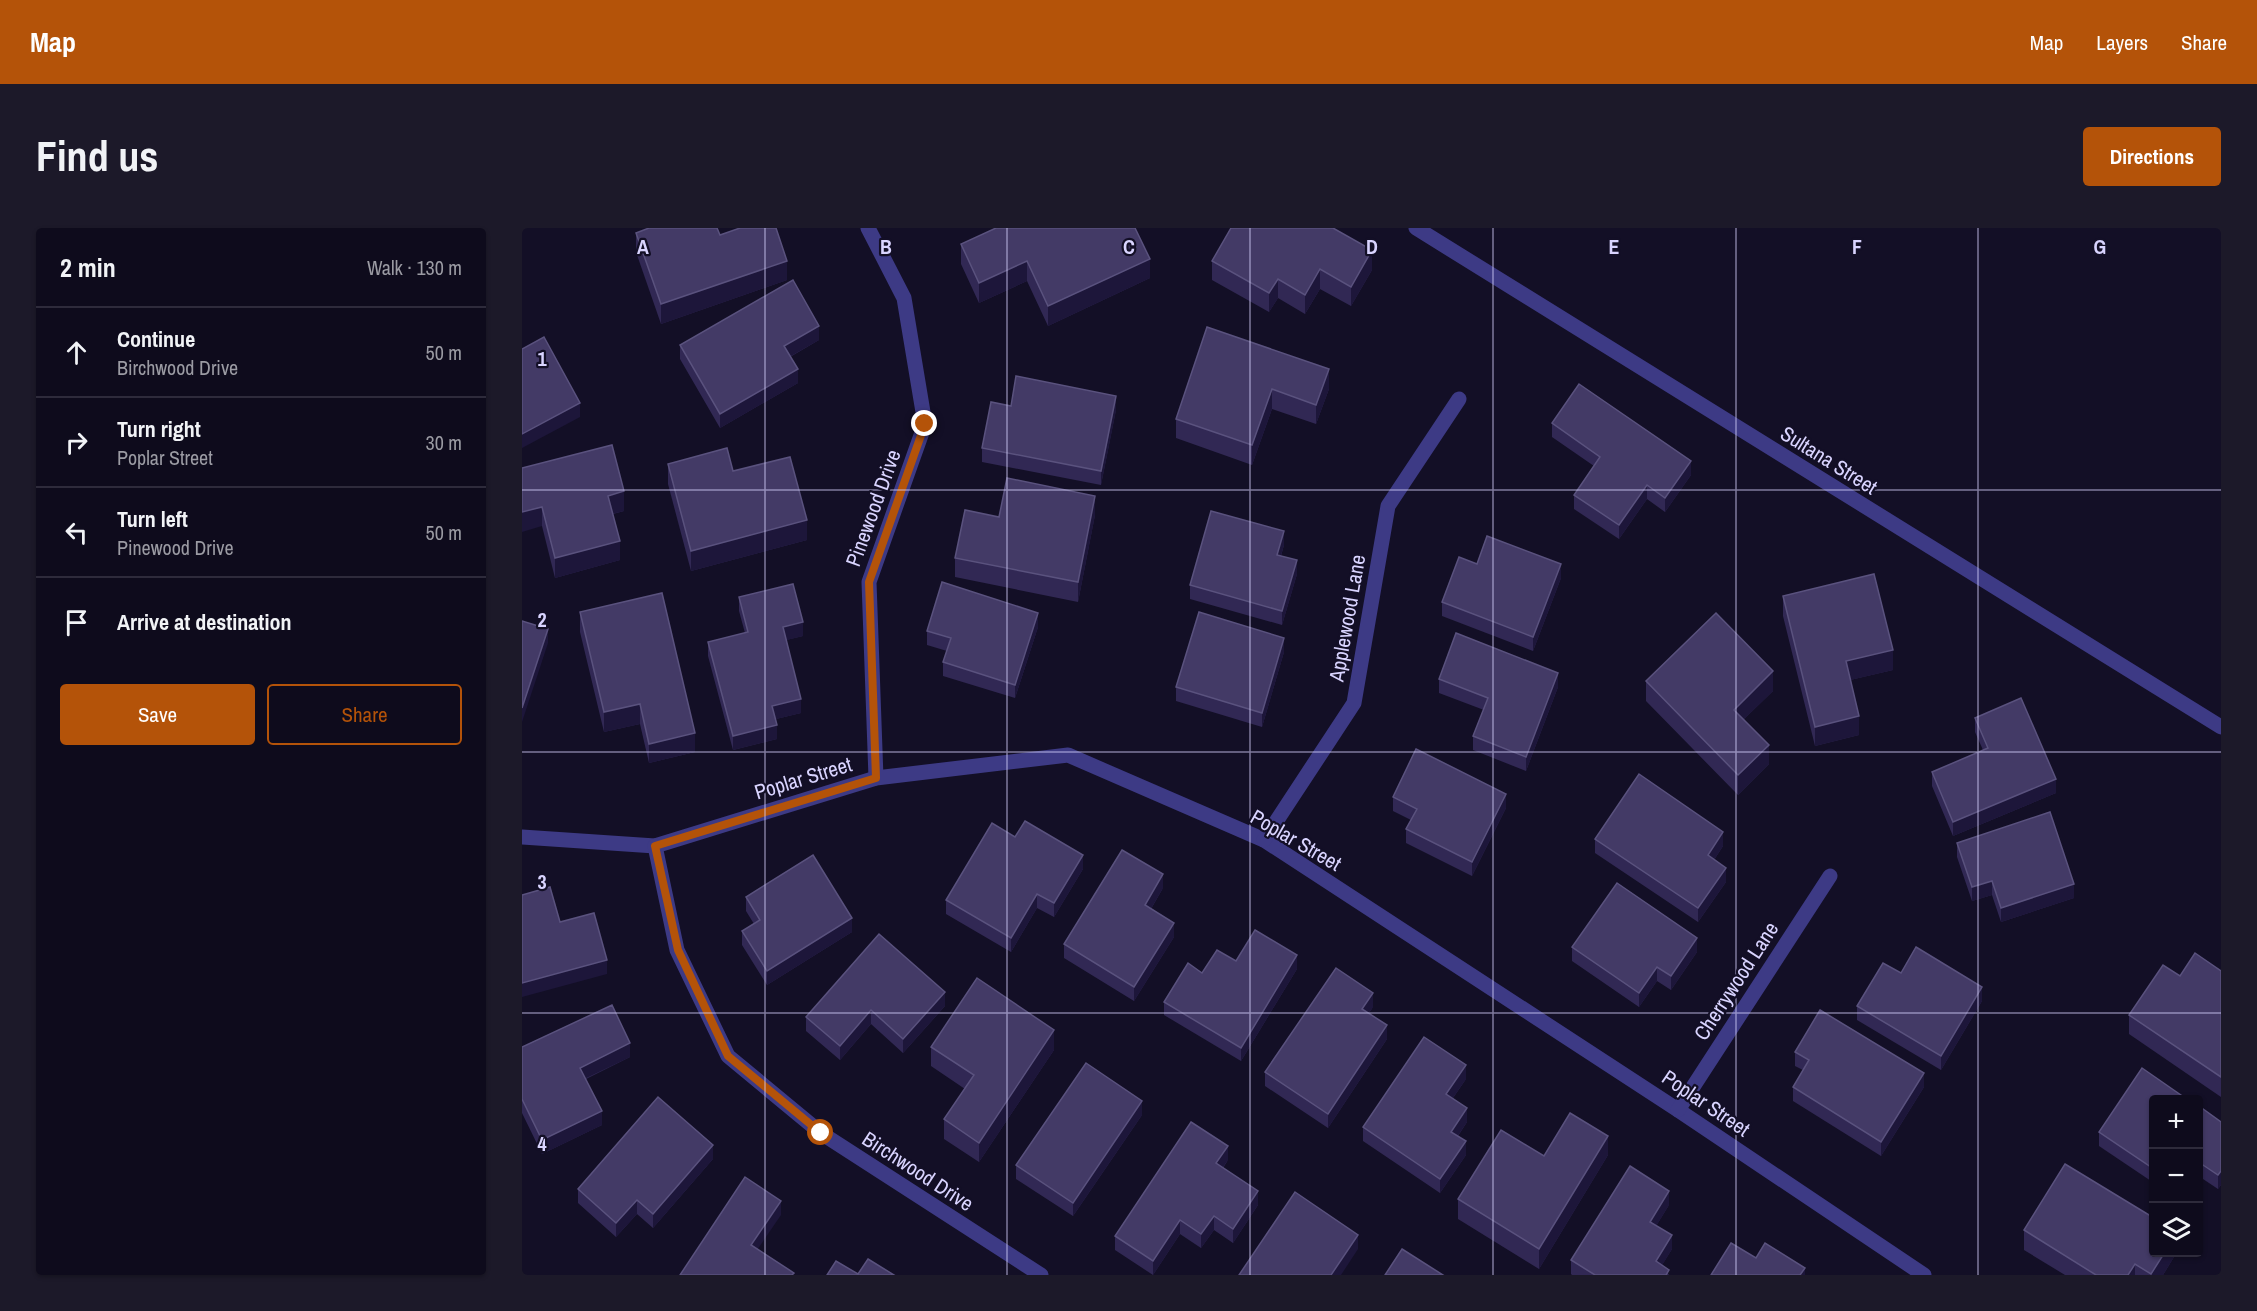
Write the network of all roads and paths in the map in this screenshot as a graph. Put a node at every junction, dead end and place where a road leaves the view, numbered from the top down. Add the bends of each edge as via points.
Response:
1 (868, 228) edge
2 (1416, 228) edge
3 (1459, 399) dead end
4 (2221, 727) edge
5 (876, 778) junction
6 (522, 837) edge
7 (1264, 840) junction
8 (655, 846) junction
9 (1830, 876) dead end
10 (1678, 1110) junction
11 (1041, 1275) edge
12 (1924, 1275) edge

1 - 5 street, Pinewood Drive via 904,298 925,424 869,582
2 - 4 street, Sultana Street
3 - 7 street, Applewood Lane via 1388,506 1354,703
5 - 7 street, Poplar Street via 1068,755
5 - 8 street, Poplar Street
6 - 8 street, Poplar Street
7 - 10 street, Poplar Street
8 - 11 street, Birchwood Drive via 678,950 728,1056 821,1133
9 - 10 street, Cherrywood Lane
10 - 12 street, Poplar Street

